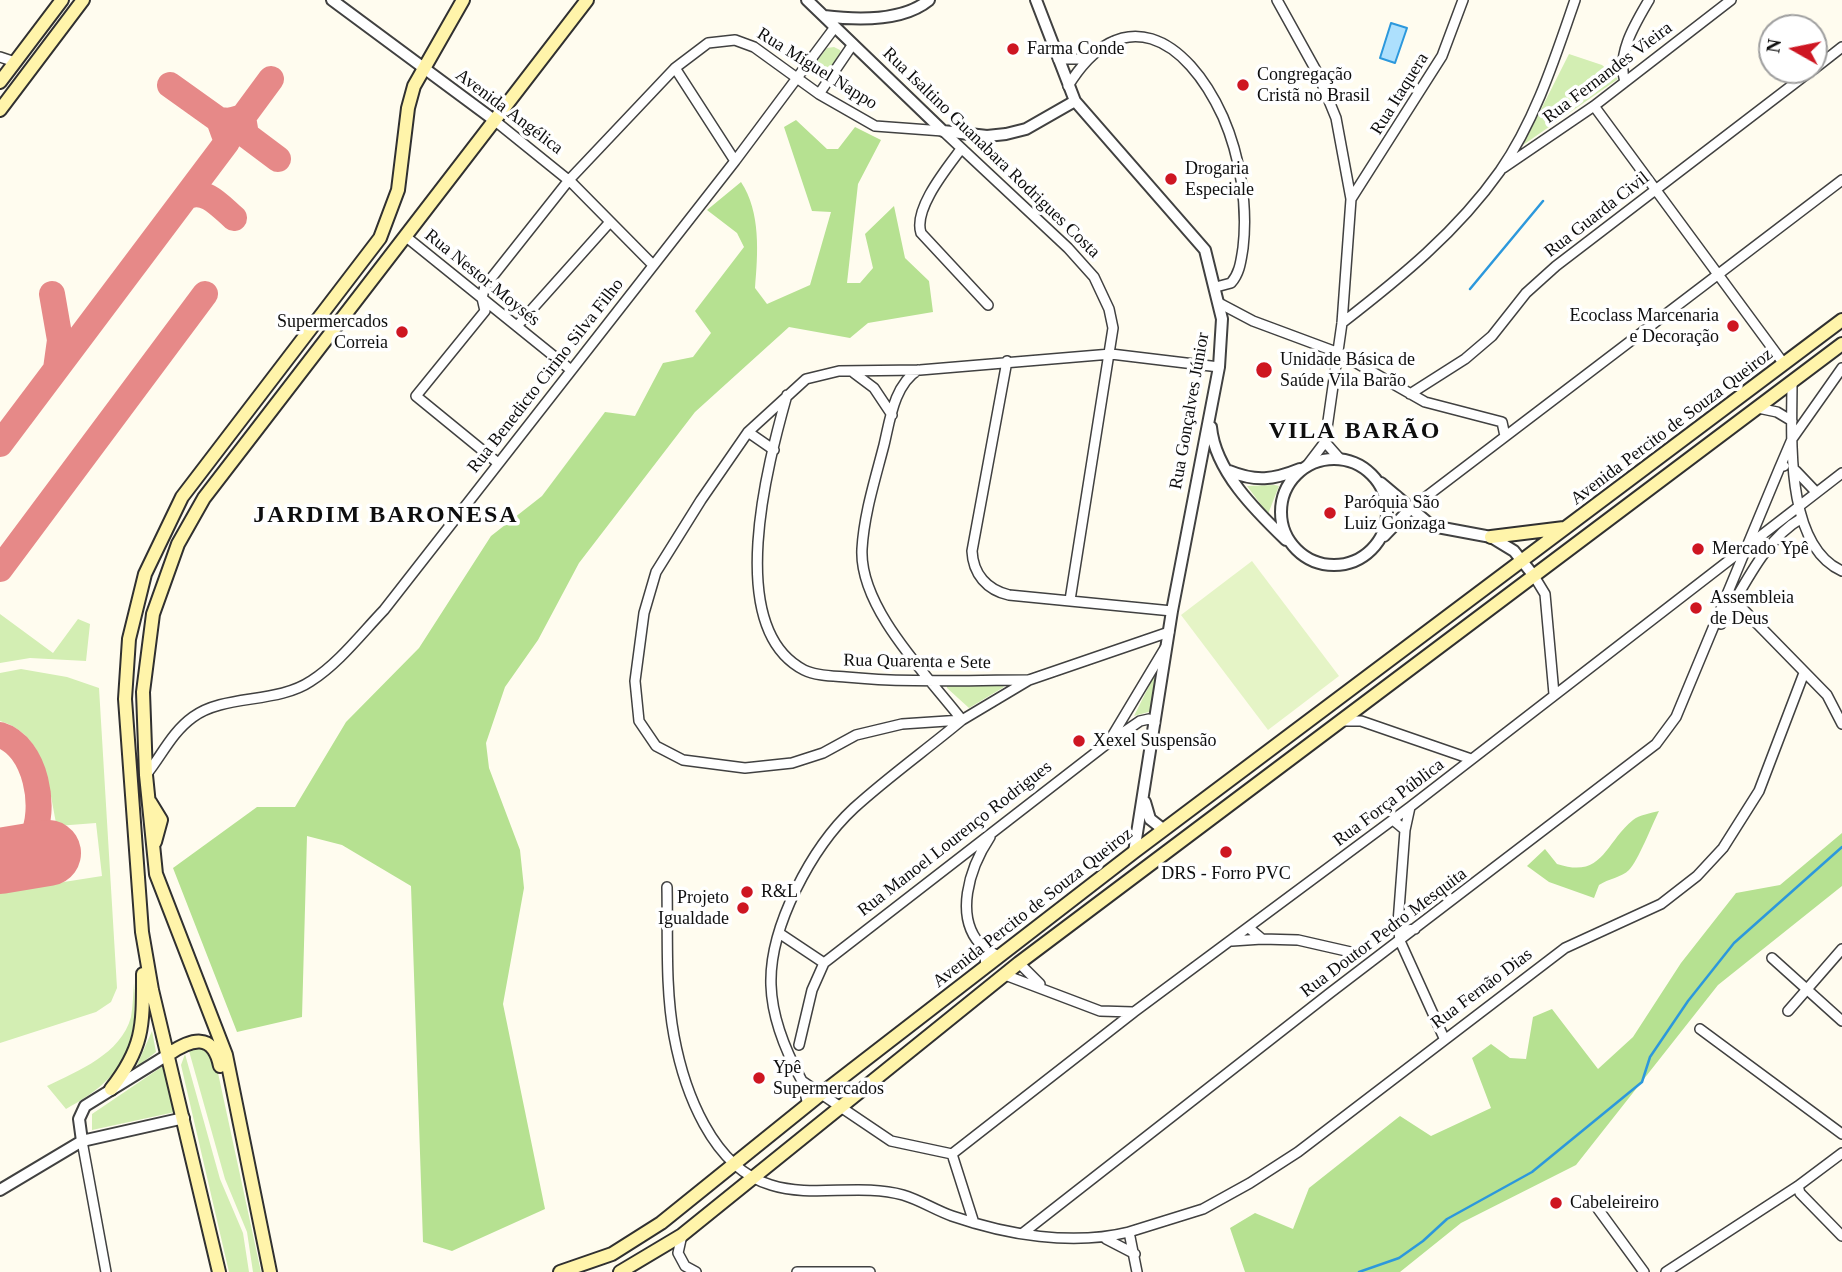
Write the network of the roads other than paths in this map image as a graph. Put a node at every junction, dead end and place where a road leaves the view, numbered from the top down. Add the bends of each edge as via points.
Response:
1 (62, 0) edge
2 (83, 0) edge
3 (332, 0) edge
4 (463, 0) edge
5 (587, 0) edge
6 (807, 0) edge
7 (929, 0) edge
8 (1036, 0) edge
9 (1277, 0) edge
10 (1463, 0) edge
11 (1575, 0) edge
12 (1649, 0) edge
13 (1731, 0) edge
14 (824, 16) junction
15 (861, 19) junction
16 (839, 31) junction
17 (853, 44) junction
18 (1842, 47) edge
19 (0, 57) edge
20 (1828, 58) edge
21 (1058, 59) junction
22 (1082, 59) junction
23 (15, 62) junction
24 (32, 68) junction
25 (675, 68) junction
26 (422, 69) junction
27 (799, 79) junction
28 (0, 82) edge
29 (1625, 82) junction
30 (1793, 84) edge
31 (1068, 86) junction
32 (819, 94) junction
33 (1075, 101) junction
34 (1594, 106) junction
35 (0, 110) edge
36 (494, 120) junction
37 (943, 131) junction
38 (961, 149) junction
39 (735, 161) junction
40 (1501, 169) junction
41 (569, 180) junction
42 (1842, 180) edge
43 (1656, 189) junction
44 (1351, 199) junction
45 (610, 222) junction
46 (405, 236) junction
47 (653, 265) junction
48 (1718, 275) junction
49 (1216, 287) junction
50 (482, 298) junction
51 (1219, 303) junction
52 (988, 305) dead end
53 (1842, 320) edge
54 (1342, 323) junction
55 (517, 326) junction
56 (1842, 344) edge
57 (1339, 353) junction
58 (1111, 354) junction
59 (1007, 361) junction
60 (1784, 364) junction
61 (1219, 367) junction
62 (1842, 368) edge
63 (920, 369) junction
64 (570, 370) junction
65 (852, 372) junction
66 (1792, 382) junction
67 (1410, 394) junction
68 (787, 395) junction
69 (1758, 408) junction
70 (1211, 414) junction
71 (892, 415) junction
72 (1792, 421) junction
73 (748, 432) junction
74 (1505, 436) junction
75 (1791, 439) junction
76 (1325, 442) junction
77 (774, 450) junction
78 (1340, 459) junction
79 (498, 463) junction
80 (1306, 467) junction
81 (1780, 467) junction
82 (1795, 468) junction
83 (1229, 471) junction
84 (1370, 472) junction
85 (1842, 473) edge
86 (1816, 492) junction
87 (1800, 506) junction
88 (1410, 509) junction
89 (1802, 519) junction
90 (1568, 527) junction
91 (1491, 537) junction
92 (1746, 547) junction
93 (1297, 550) junction
94 (1370, 551) junction
95 (1522, 559) junction
96 (1842, 571) edge
97 (1534, 576) junction
98 (1731, 598) junction
99 (1070, 600) junction
100 (1172, 611) junction
101 (1168, 637) junction
102 (1804, 673) junction
103 (932, 680) junction
104 (1029, 680) junction
105 (1554, 694) junction
106 (962, 720) junction
107 (1344, 721) junction
108 (1155, 723) junction
109 (1842, 724) edge
110 (1108, 743) junction
111 (145, 751) junction
112 (160, 757) junction
113 (1471, 759) junction
114 (146, 775) junction
115 (1144, 800) junction
116 (1410, 807) junction
117 (1393, 820) junction
118 (995, 830) junction
119 (1164, 830) junction
120 (1405, 830) junction
121 (1194, 831) junction
122 (1134, 852) junction
123 (964, 854) junction
124 (977, 863) junction
125 (667, 887) dead end
126 (1075, 898) junction
127 (1398, 923) junction
128 (1249, 928) junction
129 (1417, 928) junction
130 (142, 932) junction
131 (779, 933) junction
132 (1262, 939) junction
133 (1400, 941) junction
134 (1230, 942) junction
135 (984, 948) junction
136 (1842, 949) edge
137 (1355, 953) junction
138 (998, 956) junction
139 (1772, 958) dead end
140 (1373, 960) junction
141 (824, 963) junction
142 (1019, 963) junction
143 (986, 967) junction
144 (1362, 968) junction
145 (1006, 975) junction
146 (1044, 987) junction
147 (1808, 989) junction
148 (1100, 1011) junction
149 (1788, 1011) dead end
150 (1134, 1012) junction
151 (1842, 1021) edge
152 (1700, 1028) dead end
153 (1110, 1031) junction
154 (1444, 1038) junction
155 (184, 1043) junction
156 (799, 1045) junction
157 (788, 1051) junction
158 (169, 1054) junction
159 (794, 1067) junction
160 (174, 1078) junction
161 (802, 1081) junction
162 (111, 1089) junction
163 (821, 1094) junction
164 (808, 1105) junction
165 (841, 1107) junction
166 (184, 1118) junction
167 (79, 1119) junction
168 (1842, 1134) edge
169 (100, 1137) junction
170 (82, 1140) junction
171 (190, 1142) junction
172 (1842, 1153) edge
173 (952, 1154) junction
174 (725, 1155) junction
175 (735, 1165) junction
176 (723, 1174) junction
177 (251, 1177) junction
178 (753, 1177) junction
179 (1798, 1186) junction
180 (0, 1190) edge
181 (1598, 1209) dead end
182 (1043, 1217) junction
183 (974, 1223) junction
184 (1129, 1232) junction
185 (1023, 1233) junction
186 (682, 1235) junction
187 (1046, 1236) junction
188 (1842, 1236) edge
189 (1104, 1238) junction
190 (1135, 1254) junction
191 (106, 1272) edge
192 (219, 1272) edge
193 (226, 1272) edge
194 (270, 1272) edge
195 (560, 1272) edge
196 (620, 1272) edge
197 (696, 1272) edge
198 (797, 1272) edge
199 (870, 1272) edge
200 (1136, 1272) edge
201 (1644, 1272) edge
202 (1666, 1272) edge

1 - 23 main road
2 - 24 main road
3 - 26 street, Avenida Angélica
4 - 26 main road
5 - 36 main road
6 - 14 street, Rua Isaltino Guanabara Rodrigues Costa
7 - 15 street via 904,12
8 - 21 street, Rua Gonçalves Júnior
9 - 44 street via 1318,74 1336,118
10 - 44 street, Rua Itaquera via 1442,55
11 - 40 street via 1541,95
12 - 29 street via 1631,31 1621,70
13 - 29 street, Rua Fernandes Vieira
14 - 15 street
14 - 16 street, Rua Isaltino Guanabara Rodrigues Costa
15 - 16 street
16 - 17 street, Rua Isaltino Guanabara Rodrigues Costa
16 - 27 street, Rua Benedicto Cirino Silva Filho
17 - 32 street
17 - 37 street, Rua Isaltino Guanabara Rodrigues Costa
18 - 20 street, Rua Guarda Civil
19 - 23 street
21 - 22 street
21 - 31 street, Rua Gonçalves Júnior
22 - 31 street
22 - 49 street via 1110,33 1139,29 1172,42 1195,67 1229,135 1244,205 1238,271 1231,283
23 - 24 main road
23 - 28 main road
24 - 35 main road
25 - 27 street, Rua Miguel Nappo via 708,43 734,40 754,47
25 - 39 street
25 - 41 street, Rua Miguel Nappo
26 - 36 street, Avenida Angélica
26 - 130 main road via 408,108 398,190 380,238 182,497 145,574 129,639 125,699
27 - 32 street, Rua Miguel Nappo
27 - 39 street, Rua Benedicto Cirino Silva Filho
29 - 34 street, Rua Fernandes Vieira
30 - 43 street, Rua Guarda Civil
31 - 33 street, Rua Gonçalves Júnior
32 - 37 street, Rua Miguel Nappo via 875,126
33 - 37 street, Rua Miguel Nappo via 1026,129 1006,134
33 - 49 street, Rua Gonçalves Júnior via 1205,250
34 - 40 street, Rua Fernandes Vieira
34 - 43 street
36 - 41 street, Avenida Angélica
36 - 46 main road
37 - 38 street, Rua Isaltino Guanabara Rodrigues Costa
38 - 52 street via 933,187 919,227
38 - 58 street, Rua Isaltino Guanabara Rodrigues Costa via 1094,278 1110,309 1114,328
39 - 47 street, Rua Benedicto Cirino Silva Filho
40 - 54 street via 1466,214 1410,269
41 - 45 street, Avenida Angélica
41 - 50 street, Rua Miguel Nappo via 485,286
42 - 48 street
43 - 48 street
43 - 67 street, Rua Guarda Civil via 1526,293 1492,336 1465,359
44 - 54 street
45 - 47 street, Avenida Angélica
45 - 55 street
46 - 50 street, Rua Nestor Moysés
46 - 111 main road via 235,455 178,544 153,614 145,661
47 - 64 street, Rua Benedicto Cirino Silva Filho
48 - 60 street
48 - 74 street
49 - 51 street, Rua Gonçalves Júnior
50 - 55 street, Rua Nestor Moysés
50 - 79 street, Rua Miguel Nappo via 485,311 416,396
51 - 57 street via 1253,321
51 - 61 street, Rua Gonçalves Júnior
53 - 60 main road, Avenida Percito de Souza Queiroz
54 - 57 street
55 - 64 street, Rua Nestor Moysés
56 - 66 main road, Avenida Percito de Souza Queiroz
57 - 67 street
57 - 76 street
58 - 59 street
58 - 61 street
58 - 99 street, Rua Isaltino Guanabara Rodrigues Costa
59 - 63 street
59 - 99 street via 972,558 979,576 1002,593
60 - 90 main road, Avenida Percito de Souza Queiroz
61 - 70 street, Rua Gonçalves Júnior
62 - 75 street
63 - 65 street
63 - 71 street via 905,382
64 - 79 street, Rua Benedicto Cirino Silva Filho
65 - 68 street via 824,372 806,379
65 - 71 street via 874,388
66 - 69 main road, Avenida Percito de Souza Queiroz
66 - 72 street
67 - 74 street via 1502,422
68 - 73 street
68 - 77 street, Rua Quarenta e Sete
69 - 72 street
69 - 97 main road, Avenida Percito de Souza Queiroz
70 - 83 street via 1213,442
70 - 100 street, Rua Gonçalves Júnior
71 - 103 street via 865,521 864,575 884,618
72 - 75 street
73 - 77 street
73 - 106 street via 656,572 644,613 635,681 643,730 664,752 704,765 744,768 792,763 867,732 902,724
74 - 88 street
75 - 81 street
75 - 82 street
76 - 78 street
76 - 80 street
77 - 103 street, Rua Quarenta e Sete via 758,554 765,626 779,649 804,670 826,675
78 - 80 street
78 - 84 street
79 - 112 street, Rua Benedicto Cirino Silva Filho via 384,610 332,664 310,682 285,693 195,715 173,734
80 - 83 street via 1268,480
80 - 93 street via 1285,491 1281,512 1285,533
81 - 82 street
81 - 92 street
82 - 86 street
82 - 87 street
83 - 93 street via 1261,516
84 - 88 street
84 - 94 street via 1384,494 1387,514 1382,534
85 - 86 street, Rua Força Pública
86 - 87 street, Rua Força Pública
87 - 89 street
87 - 92 street, Rua Força Pública
88 - 91 street via 1438,528
88 - 94 street
89 - 96 street via 1815,550
89 - 98 street via 1783,532
90 - 91 main road
90 - 95 main road, Avenida Percito de Souza Queiroz
91 - 95 street
92 - 98 street
92 - 105 street, Rua Força Pública
93 - 94 street via 1314,561 1334,565
95 - 97 street
95 - 119 main road, Avenida Percito de Souza Queiroz
97 - 105 street via 1545,594
97 - 107 main road, Avenida Percito de Souza Queiroz
98 - 102 street
98 - 129 street, Rua Doutor Pedro Mesquita via 1676,717 1656,744
99 - 100 street
100 - 101 street, Rua Gonçalves Júnior
101 - 104 street
101 - 108 street, Rua Gonçalves Júnior
101 - 110 street, Rua Manoel Lourenço Rodrigues
102 - 109 street via 1827,695
102 - 154 street, Rua Fernão Dias via 1759,790 1723,848 1697,876 1661,904 1565,947
103 - 104 street, Rua Quarenta e Sete
103 - 106 street
104 - 106 street
105 - 113 street, Rua Força Pública
106 - 131 street via 852,810 811,864
107 - 113 street via 1361,721
107 - 121 main road, Avenida Percito de Souza Queiroz
108 - 110 street, Rua Manoel Lourenço Rodrigues via 1140,721
108 - 115 street, Rua Gonçalves Júnior
110 - 118 street, Rua Manoel Lourenço Rodrigues
111 - 112 street
111 - 114 main road
112 - 114 street
113 - 116 street, Rua Força Pública
114 - 177 main road via 156,874 226,1055
115 - 119 street via 1150,819
115 - 122 street, Rua Gonçalves Júnior
116 - 117 street, Rua Força Pública
116 - 120 street
117 - 120 street
117 - 128 street, Rua Força Pública
118 - 123 street, Rua Manoel Lourenço Rodrigues
118 - 124 street
119 - 121 main road via 1172,834
119 - 122 main road, Avenida Percito de Souza Queiroz
120 - 127 street
121 - 142 main road, Avenida Percito de Souza Queiroz
122 - 126 main road, Avenida Percito de Souza Queiroz
123 - 124 street
123 - 141 street, Rua Manoel Lourenço Rodrigues
124 - 135 street via 966,899 975,937
125 - 174 street via 673,1034 698,1108
126 - 138 main road, Avenida Percito de Souza Queiroz
126 - 142 main road via 1067,910 1026,942
127 - 129 street via 1407,930
127 - 133 street
128 - 132 street
128 - 134 street, Rua Força Pública
129 - 133 street, Rua Doutor Pedro Mesquita
130 - 158 main road
130 - 162 main road via 143,1027 134,1056
131 - 141 street
131 - 157 street via 771,985
132 - 134 street
132 - 137 street via 1298,940
133 - 140 street, Rua Doutor Pedro Mesquita
133 - 154 street
134 - 150 street, Rua Força Pública
135 - 138 street
135 - 143 street
136 - 147 street
137 - 140 street
137 - 144 street
138 - 143 main road, Avenida Percito de Souza Queiroz
139 - 147 street
140 - 144 street, Rua Doutor Pedro Mesquita
141 - 156 street, Rua Manoel Lourenço Rodrigues via 812,990
142 - 145 main road, Avenida Percito de Souza Queiroz
142 - 146 street
143 - 163 main road, Avenida Percito de Souza Queiroz
144 - 182 street, Rua Doutor Pedro Mesquita
145 - 146 street
145 - 165 main road, Avenida Percito de Souza Queiroz
146 - 148 street
147 - 149 street
147 - 151 street
148 - 150 street
148 - 153 street
150 - 153 street, Rua Força Pública
152 - 168 street
153 - 173 street, Rua Força Pública
154 - 184 street, Rua Fernão Dias via 1298,1153 1250,1183 1203,1209
155 - 158 main road
155 - 160 main road
155 - 177 main road via 201,1041 218,1055
156 - 157 street
156 - 159 street, Rua Manoel Lourenço Rodrigues
157 - 159 street
158 - 160 main road
158 - 162 street
159 - 161 street
160 - 166 main road
161 - 163 street
161 - 164 street
162 - 167 street via 85,1106
163 - 164 main road, Avenida Percito de Souza Queiroz
163 - 165 street
164 - 175 main road, Avenida Percito de Souza Queiroz
165 - 173 street via 891,1141
165 - 178 main road, Avenida Percito de Souza Queiroz
166 - 169 street
166 - 171 main road
167 - 169 street via 84,1131
167 - 170 street
169 - 170 street
170 - 180 street
170 - 191 street
171 - 192 main road
171 - 193 main road via 208,1191
172 - 179 street
173 - 183 street
174 - 175 street
174 - 176 street
175 - 176 main road, Avenida Percito de Souza Queiroz
175 - 178 street
176 - 195 main road, Avenida Percito de Souza Queiroz via 637,1240
177 - 194 main road
178 - 183 street via 783,1188 900,1194
178 - 186 main road, Avenida Percito de Souza Queiroz
179 - 188 street
179 - 202 street
181 - 201 street
182 - 185 street, Rua Doutor Pedro Mesquita
182 - 187 street via 1041,1228
183 - 185 street
184 - 189 street, Rua Fernão Dias
184 - 190 street
185 - 187 street
186 - 196 main road, Avenida Percito de Souza Queiroz
186 - 197 street via 678,1253
187 - 189 street
189 - 190 street
190 - 200 street
198 - 199 street

